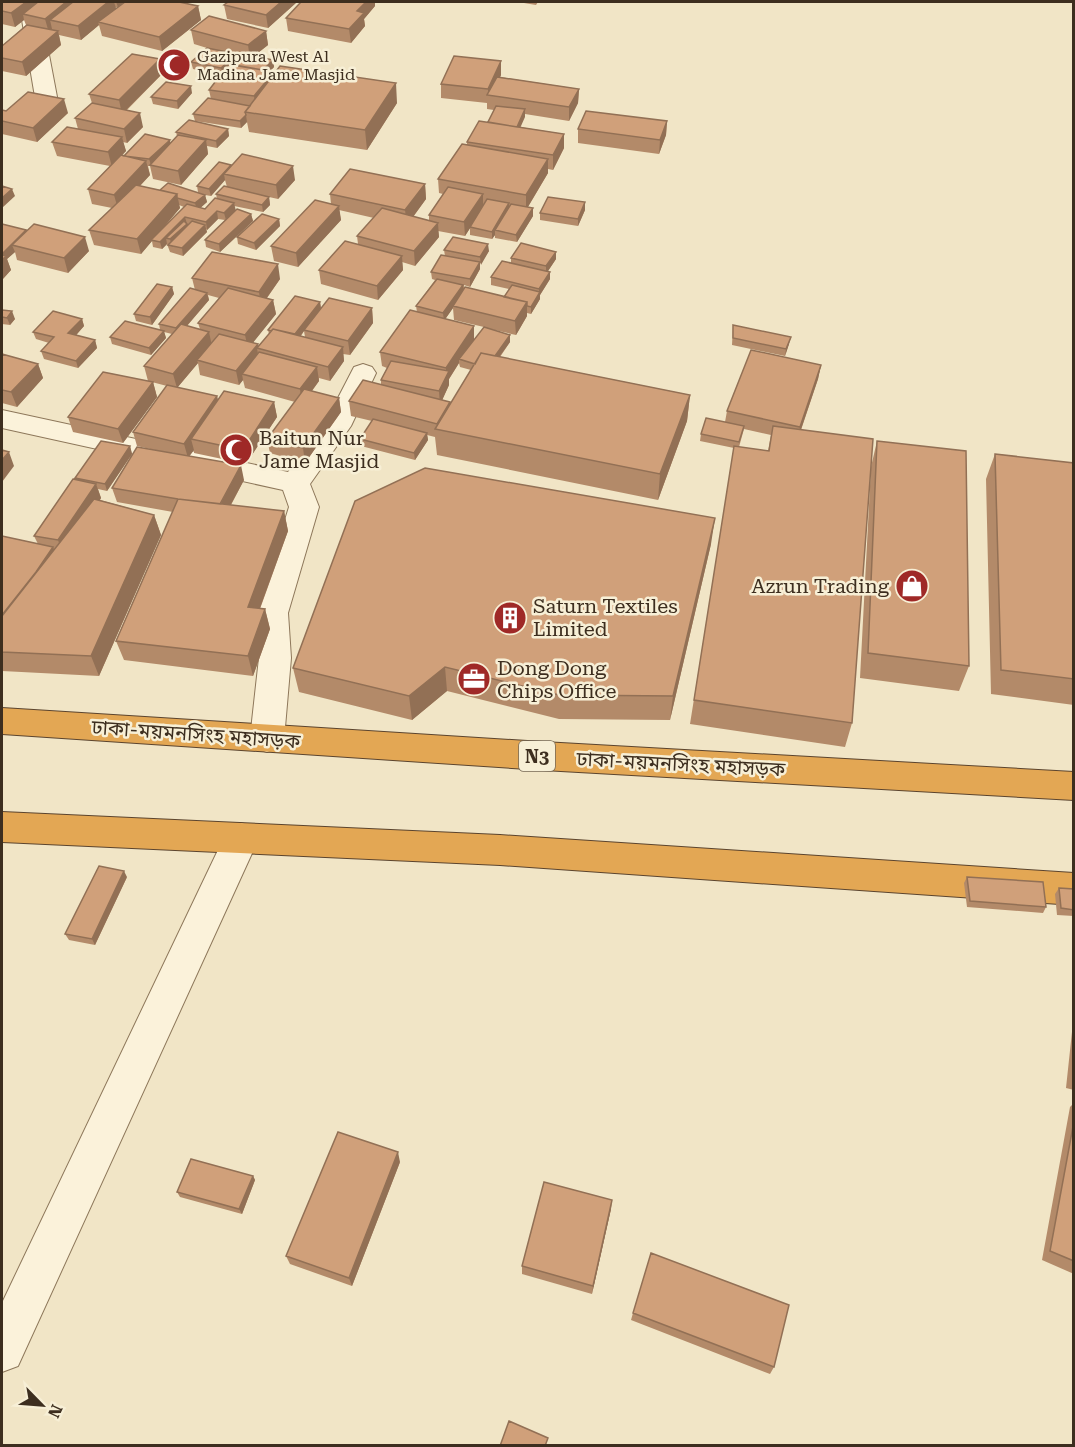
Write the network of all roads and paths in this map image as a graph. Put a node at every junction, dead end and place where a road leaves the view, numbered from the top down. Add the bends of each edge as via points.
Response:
1 (29, 2) edge
2 (46, 97) edge
3 (363, 373) dead end
4 (2, 419) edge
5 (295, 483) junction
6 (2, 721) edge
7 (267, 739) junction
8 (1074, 786) edge
9 (2, 827) edge
10 (241, 838) junction
11 (1074, 889) edge
12 (2, 1350) edge

1 - 2 street
3 - 5 street via 337,426
4 - 5 street
5 - 7 street via 304,507 272,612 275,658
6 - 7 highway, ঢাকা-ময়মনসিংহ মহাসড়ক / N3
7 - 8 highway, ঢাকা-ময়মনসিংহ মহাসড়ক / N3
9 - 10 highway
10 - 11 highway via 500,850
10 - 12 street

